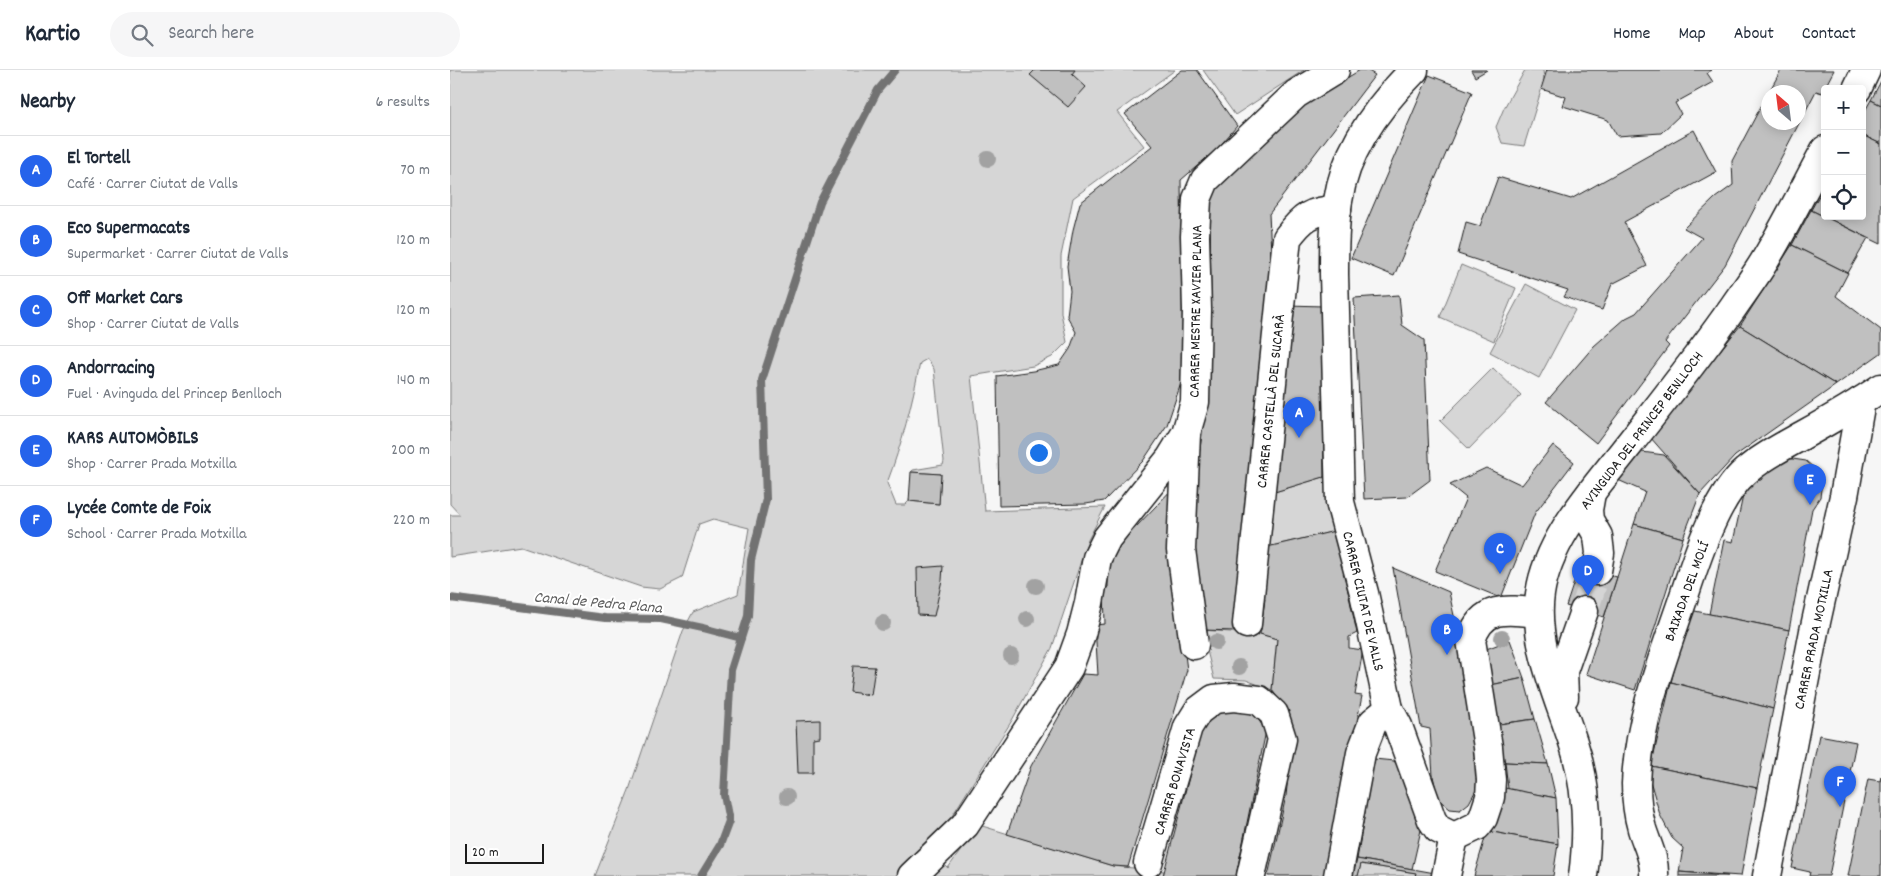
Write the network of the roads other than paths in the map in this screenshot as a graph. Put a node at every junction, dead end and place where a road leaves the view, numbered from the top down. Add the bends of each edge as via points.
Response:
1 (1335, 70) edge
2 (1414, 70) edge
3 (1866, 70) edge
4 (1859, 85) edge
5 (1821, 157) edge
6 (1337, 210) junction
7 (1871, 395) edge
8 (1186, 432) junction
9 (1591, 493) junction
10 (1596, 571) tunnel mouth
11 (1584, 611) tunnel mouth
12 (1538, 613) junction
13 (1248, 624) dead end
14 (1194, 645) dead end
15 (1389, 709) junction
16 (1569, 731) junction
17 (1454, 837) junction
18 (1148, 863) dead end
19 (912, 876) edge
20 (1251, 876) edge
21 (1338, 876) edge
22 (1446, 876) edge
23 (1582, 876) edge
24 (1654, 876) edge
25 (1767, 876) edge

1 - 8 street, CARRER MESTRE XAVIER PLANA via 1296,94 1205,180 1197,199 1196,402
2 - 6 street, CARRER CIUTAT DE VALLS via 1377,112 1358,143 1345,172
3 - 4 street
5 - 9 street, AVINGUDA DEL PRINCEP BENLLOCH via 1768,256 1734,307
6 - 13 street, CARRER CASTELLÀ DEL SUCARÀ via 1314,213 1301,220 1287,238
6 - 15 street, CARRER CIUTAT DE VALLS via 1334,274 1340,502
7 - 24 street, BAIXADA DEL MOLÍ via 1746,471 1731,486 1718,508 1690,576 1655,678 1637,759 1637,806 1654,865
7 - 25 street, CARRER PRADA MOTXILLA via 1844,496 1814,631
8 - 14 street via 1181,550
8 - 19 street, CARRER MESTRE XAVIER PLANA via 1170,459 1107,538 1097,558 1089,603 1069,667 965,825
9 - 10 street via 1589,520 1598,536 1600,553
9 - 12 street, AVINGUDA DEL PRINCEP BENLLOCH via 1555,546 1545,570
11 - 16 street via 1563,671
12 - 16 street, AVINGUDA DEL PRINCEP BENLLOCH via 1544,652
12 - 17 street via 1501,610 1486,616 1476,627 1471,640 1492,780 1483,818 1470,831
15 - 17 street, CARRER CIUTAT DE VALLS via 1432,820 1438,829
15 - 21 street via 1373,722 1361,753
16 - 23 street via 1584,793 1586,836
17 - 22 street
18 - 20 street, CARRER BONAVISTA via 1188,727 1198,711 1214,699 1259,700 1274,714 1282,739

